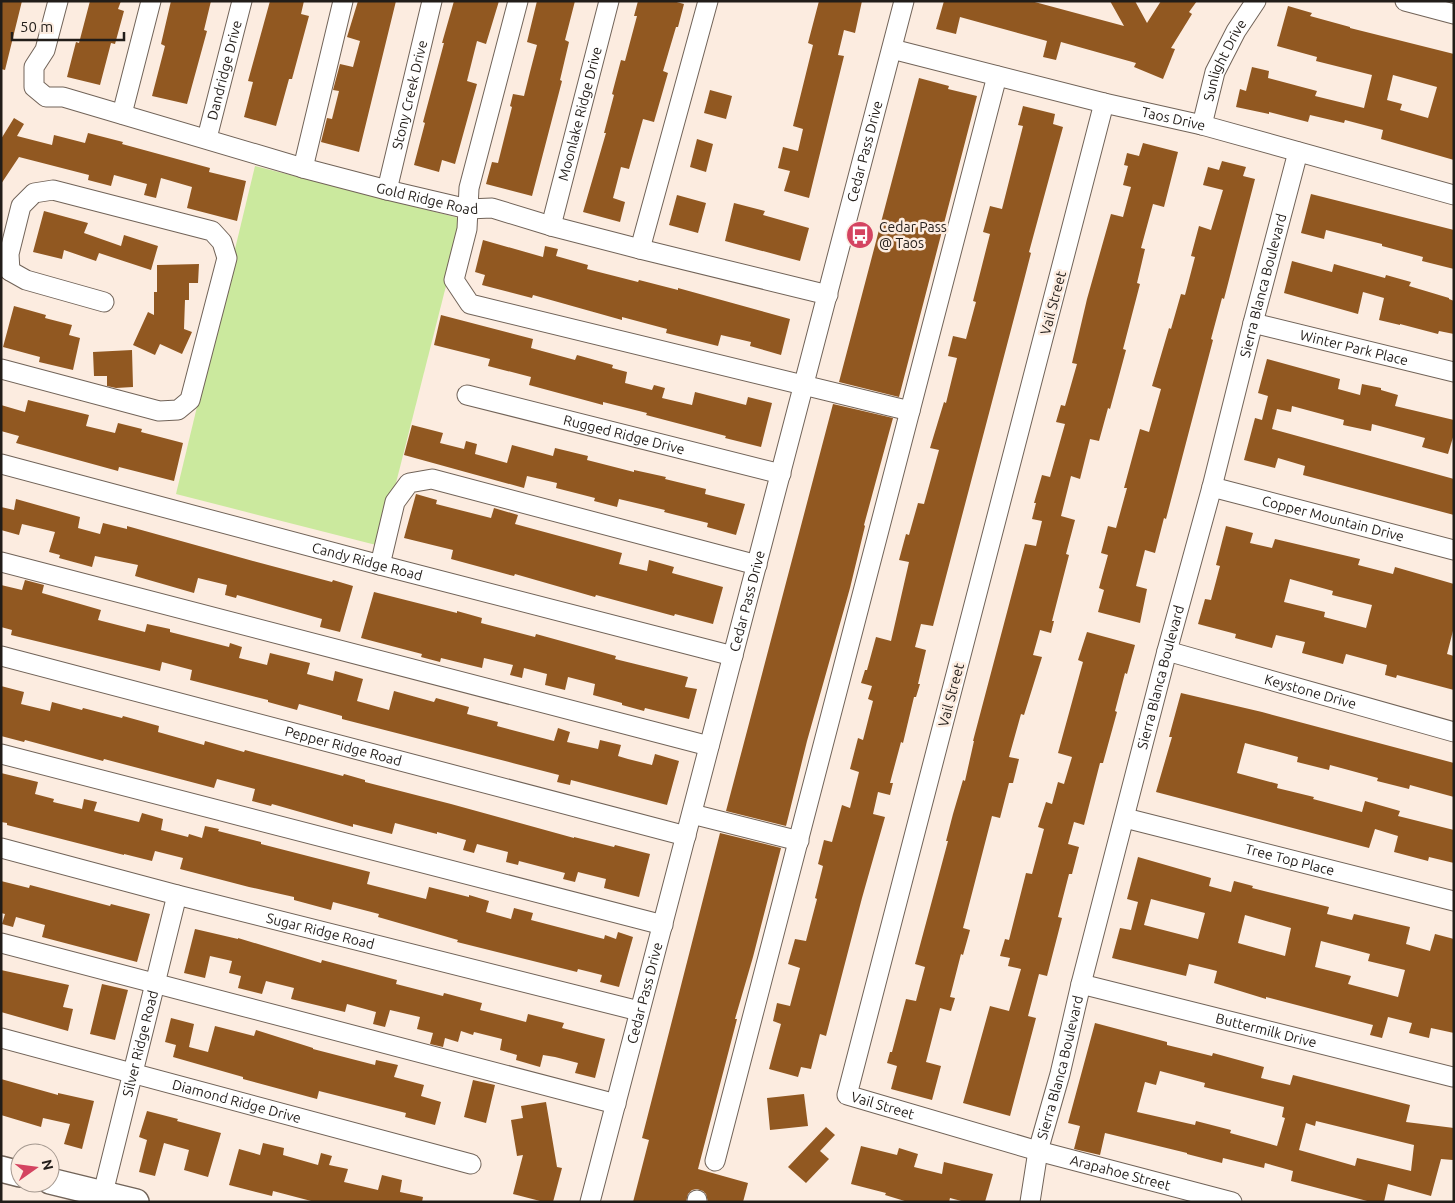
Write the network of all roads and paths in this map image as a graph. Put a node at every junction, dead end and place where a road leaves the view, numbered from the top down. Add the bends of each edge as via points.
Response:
1 (58, 1) edge
2 (151, 1) edge
3 (242, 1) edge
4 (343, 1) edge
5 (432, 1) edge
6 (518, 1) edge
7 (609, 1) edge
8 (708, 1) edge
9 (904, 1) edge
10 (1256, 1) edge
11 (1405, 1) edge
12 (1454, 14) edge
13 (892, 49) junction
14 (997, 76) junction
15 (1104, 103) junction
16 (122, 114) junction
17 (1202, 125) junction
18 (207, 138) junction
19 (1298, 152) junction
20 (303, 168) junction
21 (386, 190) junction
22 (1454, 195) edge
23 (468, 209) junction
24 (551, 226) junction
25 (640, 249) junction
26 (5, 272) edge
27 (828, 295) junction
28 (104, 302) dead end
29 (1253, 323) junction
30 (1, 369) edge
31 (1454, 372) edge
32 (805, 385) junction
33 (468, 395) dead end
34 (910, 411) junction
35 (1, 464) edge
36 (781, 474) junction
37 (1212, 487) junction
38 (1454, 550) edge
39 (1, 562) edge
40 (380, 565) junction
41 (757, 565) junction
42 (1168, 651) junction
43 (1, 656) edge
44 (733, 656) junction
45 (1454, 732) edge
46 (709, 746) junction
47 (1, 754) edge
48 (692, 814) junction
49 (1125, 818) junction
50 (686, 836) junction
51 (799, 841) junction
52 (1, 848) edge
53 (177, 895) junction
54 (1454, 901) edge
55 (663, 924) junction
56 (1, 943) edge
57 (155, 983) junction
58 (1081, 984) junction
59 (639, 1011) junction
60 (1, 1038) edge
61 (133, 1073) junction
62 (1453, 1077) edge
63 (616, 1104) junction
64 (1038, 1150) junction
65 (715, 1161) dead end
66 (471, 1164) dead end
67 (60, 1182) edge
68 (103, 1193) junction
69 (136, 1202) edge
70 (590, 1202) edge
71 (1030, 1202) edge
72 (1232, 1202) edge

1 - 16 street, Gold Ridge Road via 45,50 34,67 34,87 46,97 63,97
2 - 16 street
3 - 18 street, Dandridge Drive
4 - 20 street
5 - 21 street, Stony Creek Drive
6 - 23 street via 469,188
7 - 24 street, Moonlake Ridge Drive
8 - 25 street
9 - 13 street, Cedar Pass Drive
10 - 17 street, Sunlight Drive via 1215,72
11 - 12 street
13 - 14 street, Taos Drive
13 - 27 street, Cedar Pass Drive
14 - 15 street, Taos Drive
14 - 34 street
15 - 17 street, Taos Drive
15 - 64 street, Vail Street via 847,1095
16 - 18 street, Gold Ridge Road
17 - 19 street, Taos Drive
18 - 20 street, Gold Ridge Road
19 - 22 street, Taos Drive
19 - 29 street, Sierra Blanca Boulevard
20 - 21 street, Gold Ridge Road
21 - 23 street, Gold Ridge Road
23 - 24 street, Gold Ridge Road via 492,208
23 - 32 street via 467,229 454,280 470,304
24 - 25 street, Gold Ridge Road
25 - 27 street, Gold Ridge Road
26 - 28 street
26 - 30 street via 21,206 34,193 53,190 212,231 222,242 227,258 190,400 178,410 158,411
27 - 32 street, Cedar Pass Drive
29 - 31 street, Winter Park Place
29 - 37 street, Sierra Blanca Boulevard
32 - 34 street
32 - 36 street, Cedar Pass Drive
33 - 36 street, Rugged Ridge Drive
34 - 51 street
35 - 40 street, Candy Ridge Road
36 - 41 street, Cedar Pass Drive
37 - 38 street, Copper Mountain Drive
37 - 42 street, Sierra Blanca Boulevard
39 - 46 street
40 - 41 street via 395,502 409,483 432,479
40 - 44 street, Candy Ridge Road
41 - 44 street, Cedar Pass Drive
42 - 45 street, Keystone Drive
42 - 49 street, Sierra Blanca Boulevard
43 - 50 street, Pepper Ridge Road
44 - 46 street, Cedar Pass Drive
46 - 48 street, Cedar Pass Drive
47 - 55 street
48 - 50 street, Cedar Pass Drive
48 - 51 street
49 - 54 street, Tree Top Place
49 - 58 street, Sierra Blanca Boulevard
50 - 55 street, Cedar Pass Drive
51 - 65 street
52 - 53 street, Sugar Ridge Road
53 - 57 street, Silver Ridge Road
53 - 59 street, Sugar Ridge Road
55 - 59 street, Cedar Pass Drive
56 - 57 street
57 - 61 street, Silver Ridge Road
57 - 63 street
58 - 62 street, Buttermilk Drive
58 - 64 street, Sierra Blanca Boulevard
59 - 63 street, Cedar Pass Drive
60 - 61 street, Diamond Ridge Drive
61 - 66 street, Diamond Ridge Drive
61 - 68 street, Silver Ridge Road
63 - 70 street, Cedar Pass Drive
64 - 71 street, Sierra Blanca Boulevard
64 - 72 street, Arapahoe Street
67 - 68 main road
68 - 69 main road

